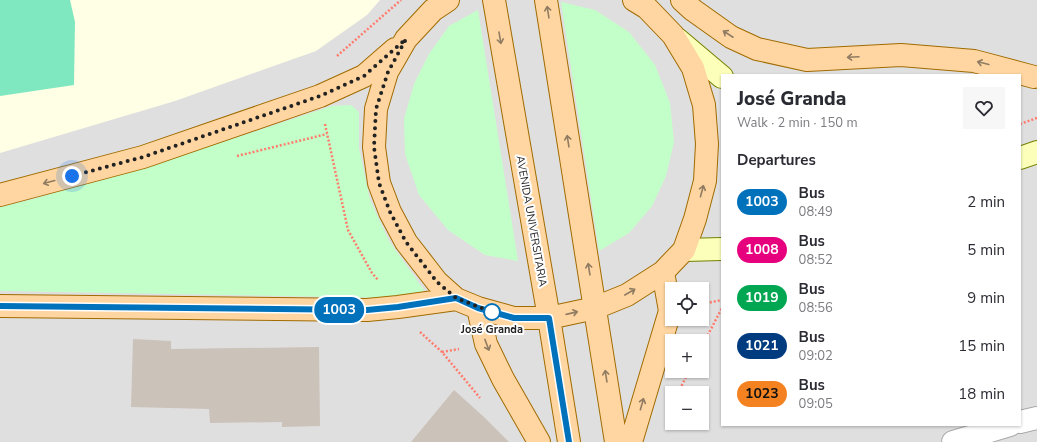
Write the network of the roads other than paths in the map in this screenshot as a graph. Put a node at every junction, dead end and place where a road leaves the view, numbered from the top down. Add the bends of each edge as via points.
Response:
1 (494, 0) edge
2 (546, 0) edge
3 (682, 0) edge
4 (439, 3) edge
5 (641, 3) edge
6 (673, 35) junction
7 (406, 39) junction
8 (1017, 74) edge
9 (721, 76) edge
10 (1037, 152) edge
11 (1021, 158) edge
12 (0, 195) edge
13 (721, 249) edge
14 (684, 250) junction
15 (663, 272) junction
16 (456, 298) junction
17 (0, 306) edge
18 (478, 308) junction
19 (595, 308) junction
20 (549, 318) junction
21 (1037, 418) edge
22 (1021, 422) edge
23 (1007, 426) edge
24 (539, 442) edge
25 (569, 442) edge
26 (616, 442) edge
27 (632, 442) edge
28 (953, 442) edge

1 -> 20 main road, AVENIDA UNIVERSITARIA
19 -> 2 main road
8 -> 3 main road via 974,61 900,55 807,60 764,51 731,37
4 - 7 main road
5 - 6 main road
6 - 9 main road
14 -> 6 main road via 705,181 706,144 704,105 693,68
7 -> 12 main road via 364,76 320,96 143,157
7 - 16 main road via 388,72 376,109 374,147 379,183 390,212 406,242 437,282
10 - 11 main road
13 - 14 main road
14 - 15 main road
19 -> 15 main road via 627,295
27 -> 15 main road via 670,311
16 - 17 main road via 367,310
16 - 18 main road
18 - 20 main road via 514,318
18 -> 24 main road via 486,344
20 -> 19 main road
26 -> 19 main road
20 - 25 main road, AVENIDA UNIVERSITARIA
21 - 22 street
23 - 28 street

